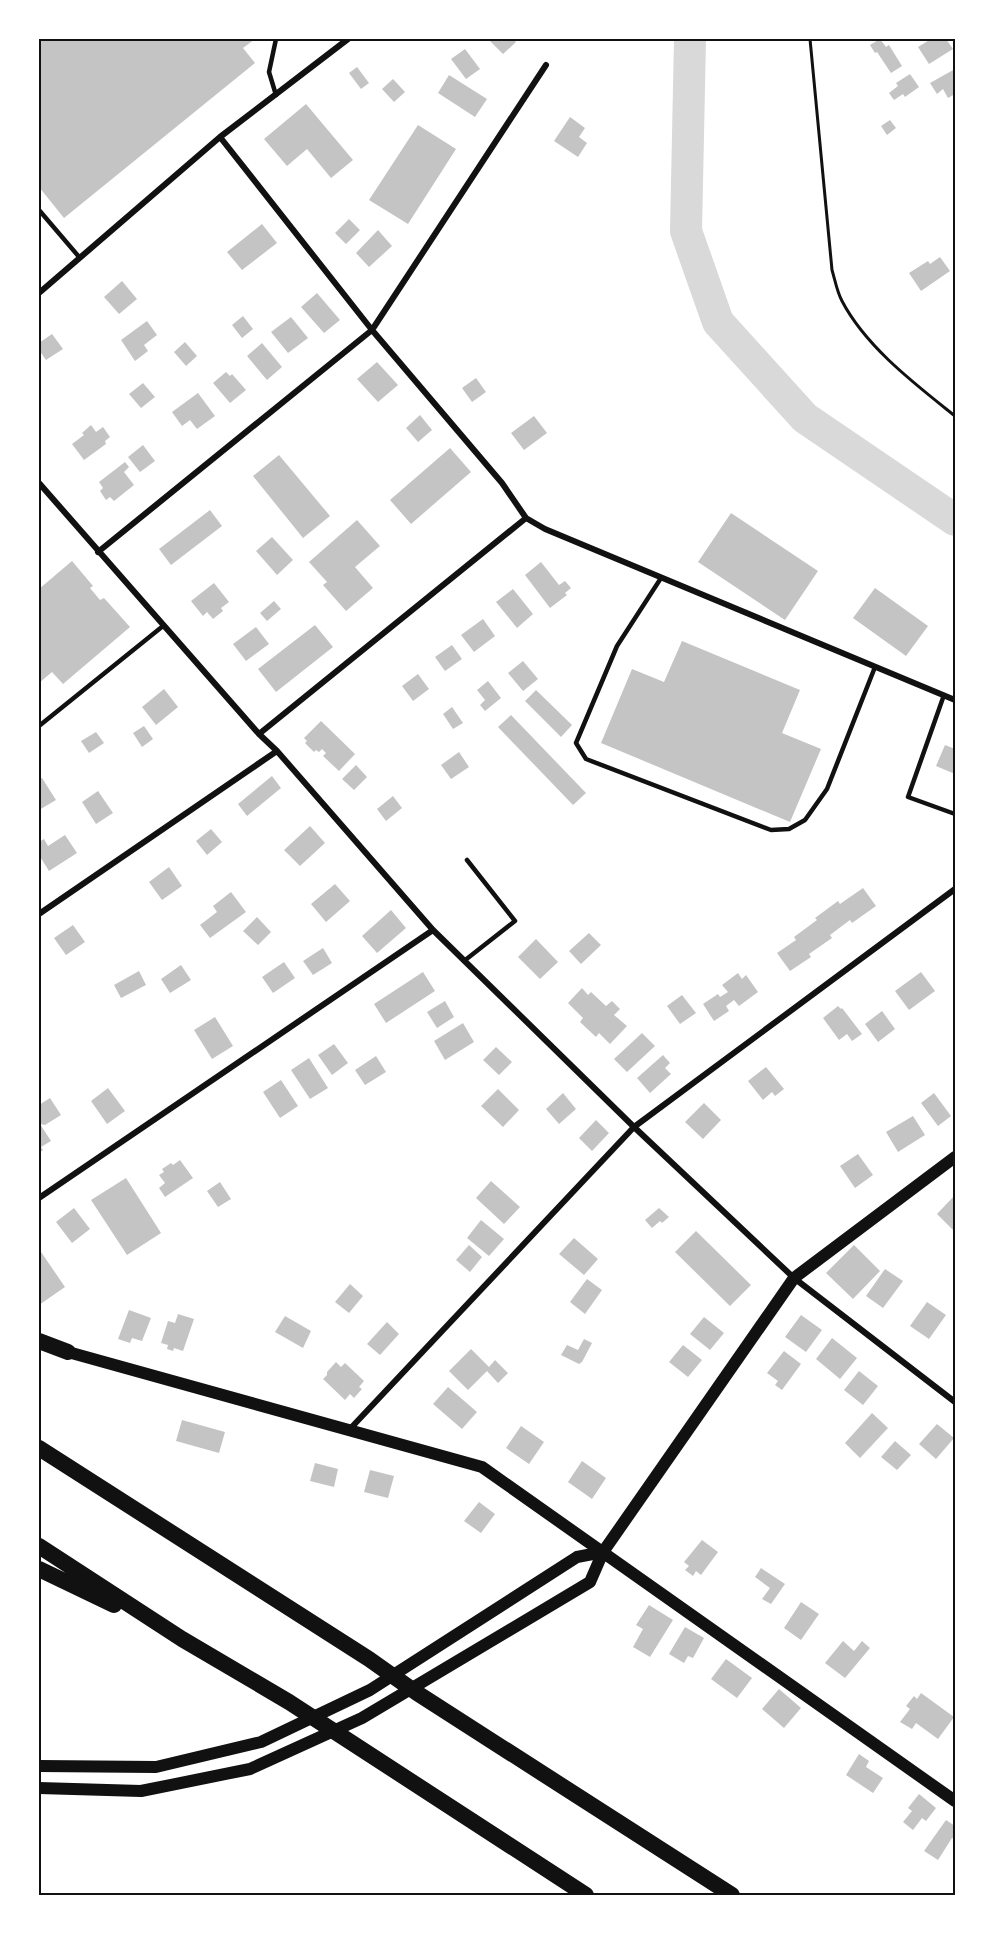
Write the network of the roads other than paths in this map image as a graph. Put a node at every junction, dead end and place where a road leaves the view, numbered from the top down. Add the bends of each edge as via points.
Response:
1 (276, 39) edge
2 (348, 39) edge
3 (546, 65) dead end
4 (276, 95) junction
5 (220, 137) junction
6 (39, 210) edge
7 (80, 258) junction
8 (39, 293) edge
9 (372, 330) junction
10 (39, 483) edge
11 (526, 518) junction
12 (98, 552) junction
13 (661, 578) junction
14 (163, 626) junction
15 (874, 667) junction
16 (944, 695) junction
17 (955, 700) edge
18 (39, 726) edge
19 (259, 734) junction
20 (277, 751) junction
21 (955, 814) edge
22 (467, 860) dead end
23 (955, 889) edge
24 (39, 914) edge
25 (433, 930) junction
26 (464, 961) junction
27 (634, 1127) junction
28 (955, 1157) edge
29 (39, 1198) edge
30 (794, 1278) junction
31 (39, 1341) edge
32 (68, 1353) joint
33 (955, 1402) edge
34 (348, 1431) junction
35 (39, 1448) edge
36 (39, 1546) edge
37 (603, 1552) junction
38 (39, 1569) edge
39 (182, 1639) junction
40 (39, 1766) edge
41 (39, 1788) edge
42 (955, 1801) edge
43 (586, 1895) edge
44 (732, 1895) edge

1 - 4 lane via 269,72
2 - 4 street
3 - 9 street
4 - 5 street
5 - 7 street
5 - 9 street
6 - 7 lane
7 - 8 street
9 - 11 street via 502,483
9 - 12 street
10 - 12 street
11 - 13 street via 544,530
11 - 19 street
12 - 14 street
13 - 15 street
13 - 15 lane via 616,646 576,743 586,759 771,830 789,830 805,820 827,789
14 - 18 lane
14 - 19 street
15 - 16 street
16 - 17 street
16 - 21 lane via 908,797
19 - 20 street
20 - 24 street
20 - 25 street
22 - 26 lane via 514,921
23 - 27 street
25 - 26 street
25 - 29 street
26 - 27 street
27 - 30 street
27 - 34 street
28 - 30 main road
30 - 33 street
30 - 37 main road
31 - 32 highway
32 - 34 main road
34 - 37 main road via 482,1467
35 - 44 highway
36 - 39 highway
37 - 40 main road via 577,1557 370,1690 261,1742 156,1767
37 - 41 main road via 590,1582 362,1718 250,1768 141,1791
37 - 42 main road
38 - 39 highway
39 - 43 highway via 289,1702

